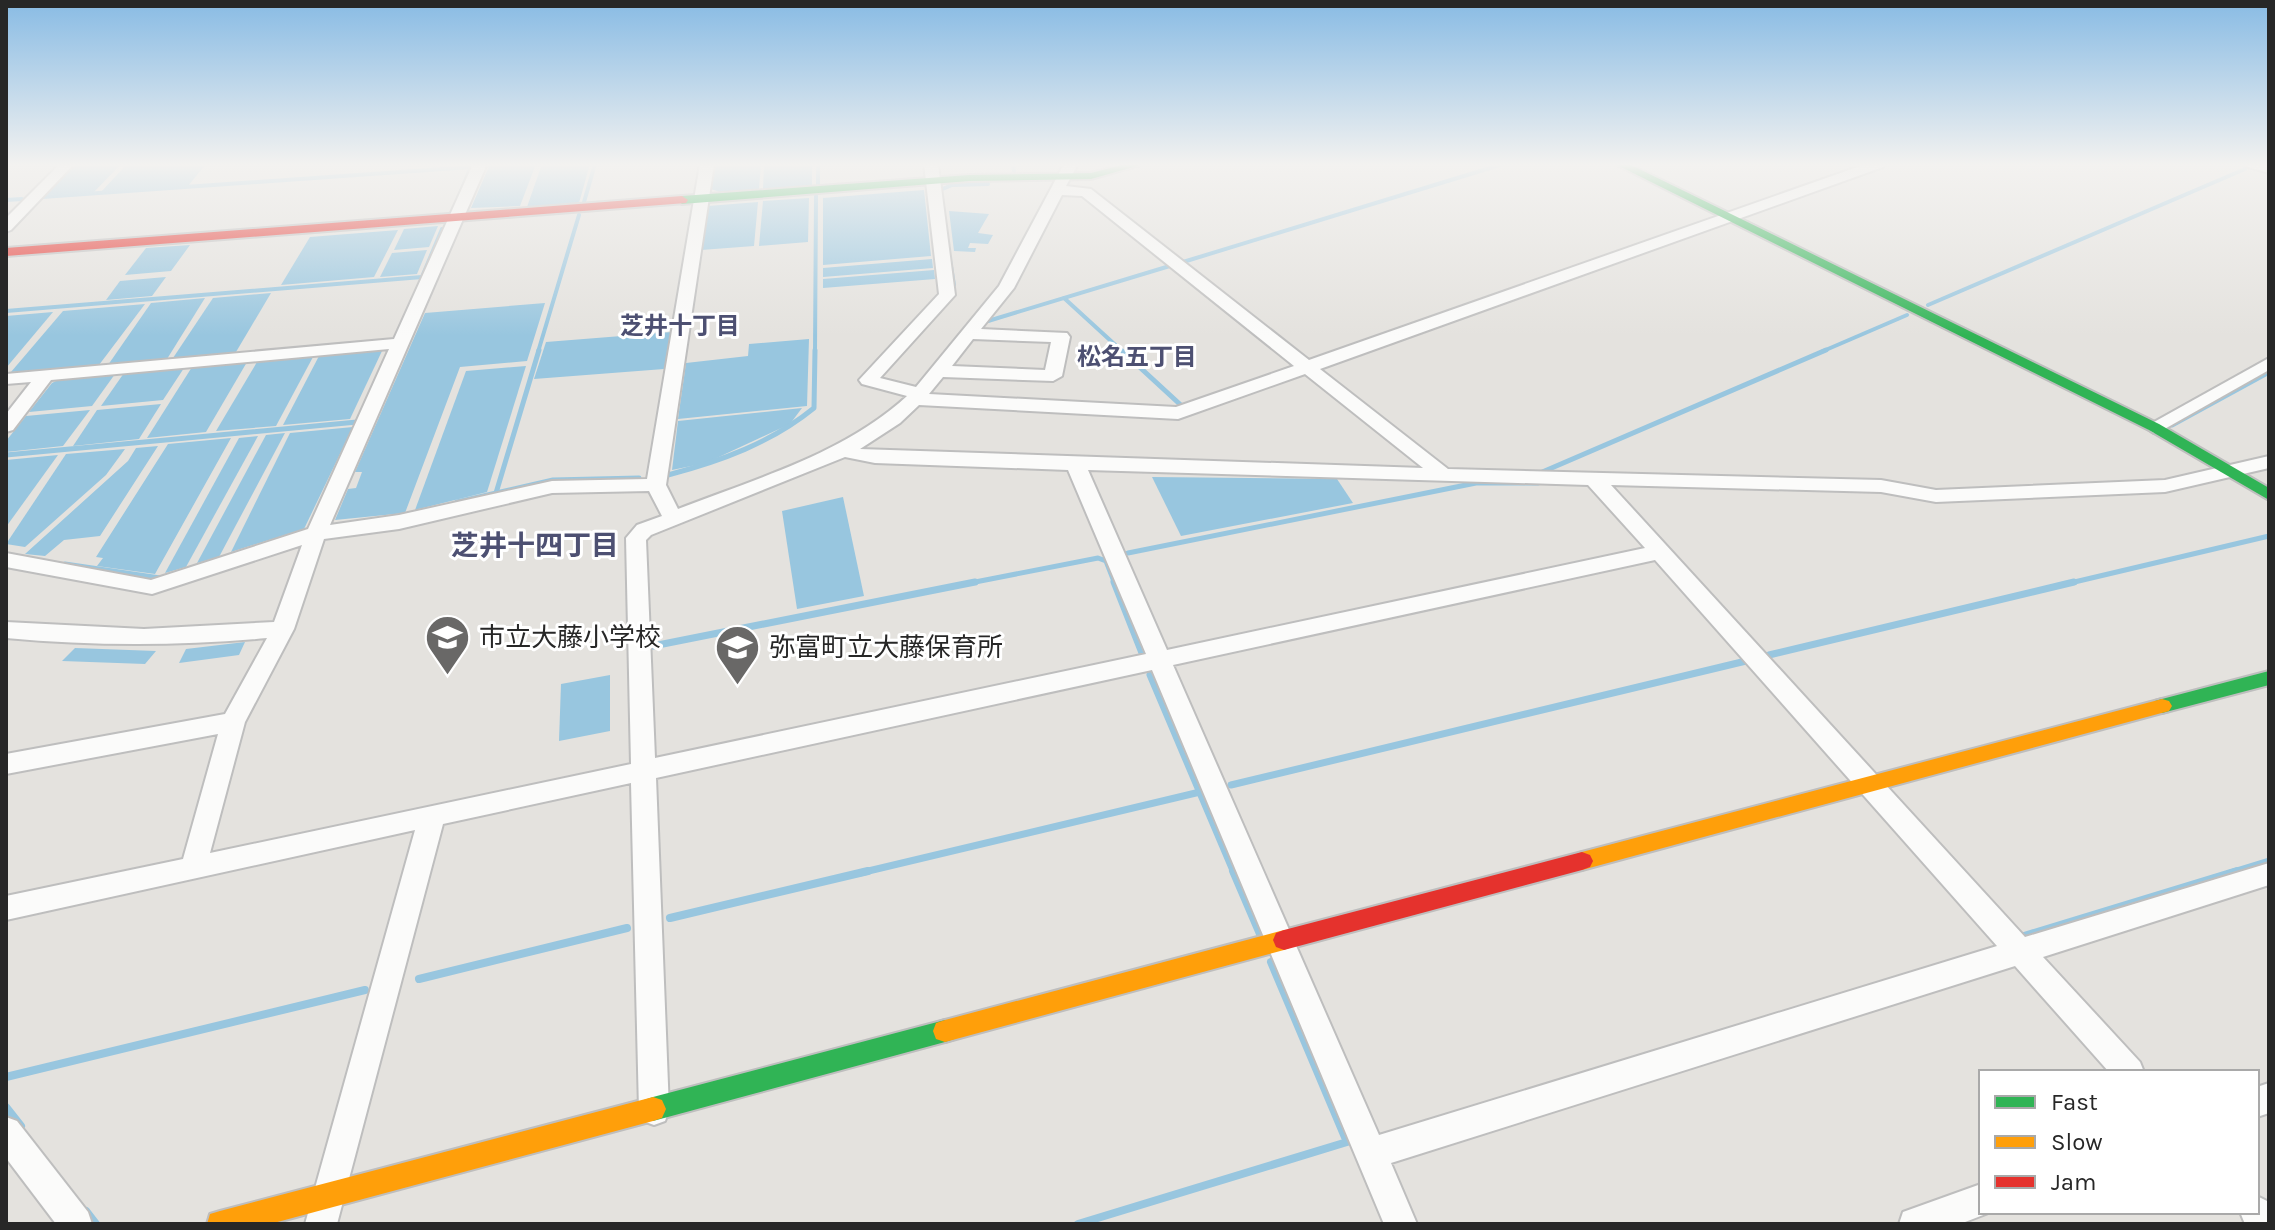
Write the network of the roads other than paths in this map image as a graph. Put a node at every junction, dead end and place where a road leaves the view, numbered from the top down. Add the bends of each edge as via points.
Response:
1 (411, 221) edge
2 (455, 221) edge
3 (697, 221) edge
4 (938, 221) edge
5 (1040, 221) edge
6 (1123, 221) edge
7 (1718, 221) edge
8 (1739, 221) edge
9 (6, 252) edge
10 (968, 334) junction
11 (401, 343) junction
12 (2269, 363) edge
13 (1308, 369) junction
14 (937, 371) junction
15 (46, 375) junction
16 (6, 379) edge
17 (918, 396) junction
18 (6, 426) edge
19 (2154, 427) junction
20 (847, 449) junction
21 (2269, 462) edge
22 (1076, 465) junction
23 (2234, 472) junction
24 (1443, 475) junction
25 (1594, 479) junction
26 (656, 485) junction
27 (2269, 495) edge
28 (673, 518) junction
29 (316, 533) junction
30 (1660, 552) junction
31 (6, 560) edge
32 (283, 629) junction
33 (6, 630) edge
34 (1157, 658) junction
35 (2269, 678) edge
36 (233, 722) junction
37 (6, 764) edge
38 (644, 771) junction
39 (1871, 785) junction
40 (432, 817) junction
41 (194, 865) junction
42 (2269, 874) edge
43 (6, 908) edge
44 (1279, 944) junction
45 (2021, 951) junction
46 (2127, 1070) edge
47 (654, 1110) junction
48 (6, 1132) edge
49 (1370, 1154) junction
50 (1979, 1201) edge
51 (325, 1208) edge
52 (76, 1224) edge
53 (220, 1224) edge
54 (1401, 1224) edge
55 (1915, 1224) edge

1 - 9 street
2 - 11 street
3 - 26 street
4 - 17 street via 947,295 868,380
5 - 10 street via 1006,288
6 - 13 street
7 - 13 street
8 - 19 street
10 - 14 street
10 - 14 street via 1061,337 1053,376
11 - 15 street
11 - 29 street
12 - 19 street
13 - 17 street via 1178,413
13 - 24 street
14 - 17 street
15 - 16 street
15 - 18 street
17 - 20 street
19 - 23 street
20 - 22 street via 875,457
20 - 28 street
21 - 23 street
22 - 24 street
22 - 34 street
23 - 25 street via 2165,486 1936,496 1881,486
23 - 27 street
24 - 25 street
25 - 30 street
26 - 28 street
26 - 29 street via 552,487 399,522
28 - 38 street via 636,538
29 - 31 street via 152,587
29 - 32 street
30 - 34 street
30 - 39 street
32 - 33 street via 112,639
32 - 36 street
34 - 38 street
34 - 44 street
35 - 39 street
36 - 37 street
36 - 41 street
38 - 40 street
38 - 47 street
39 - 44 street
39 - 45 street
40 - 41 street
40 - 51 street
41 - 43 street
42 - 45 street
44 - 47 street
44 - 49 street
45 - 46 street
45 - 49 street
47 - 51 street
48 - 52 street
49 - 54 street
50 - 55 street
51 - 53 street

